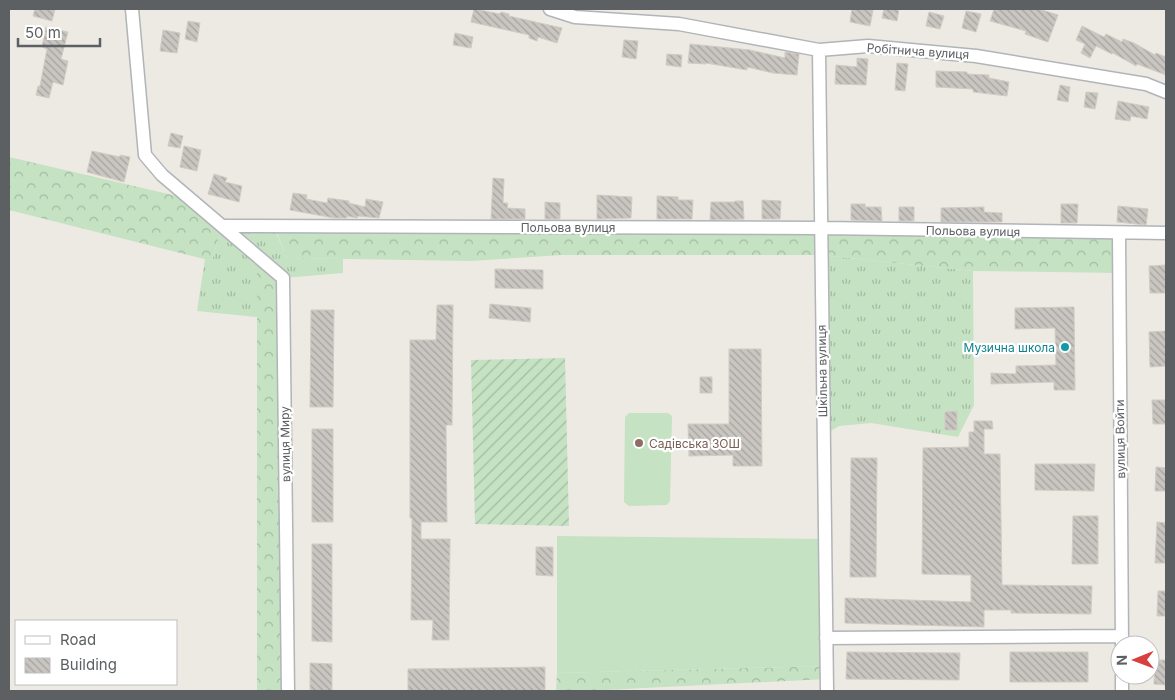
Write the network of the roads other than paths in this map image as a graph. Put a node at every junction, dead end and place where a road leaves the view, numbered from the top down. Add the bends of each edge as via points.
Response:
1 (132, 9) edge
2 (550, 9) edge
3 (819, 50) junction
4 (1166, 92) edge
5 (222, 226) junction
6 (821, 228) junction
7 (1118, 233) junction
8 (1166, 233) edge
9 (1122, 635) edge
10 (826, 638) junction
11 (1110, 641) edge
12 (288, 691) edge
13 (827, 691) edge

1 - 5 street via 145,155 162,175
2 - 3 street, Робітнича вулиця via 575,17 679,24
3 - 4 street, Робітнича вулиця via 868,46 976,56 1146,84
3 - 6 street, Шкільна вулиця
5 - 6 street, Польова вулиця
5 - 12 street, вулиця Миру via 283,278
6 - 7 street, Польова вулиця
6 - 10 street, Шкільна вулиця
7 - 8 street, Польова вулиця
7 - 9 street, вулиця Войти
10 - 11 street
10 - 13 street, Шкільна вулиця

